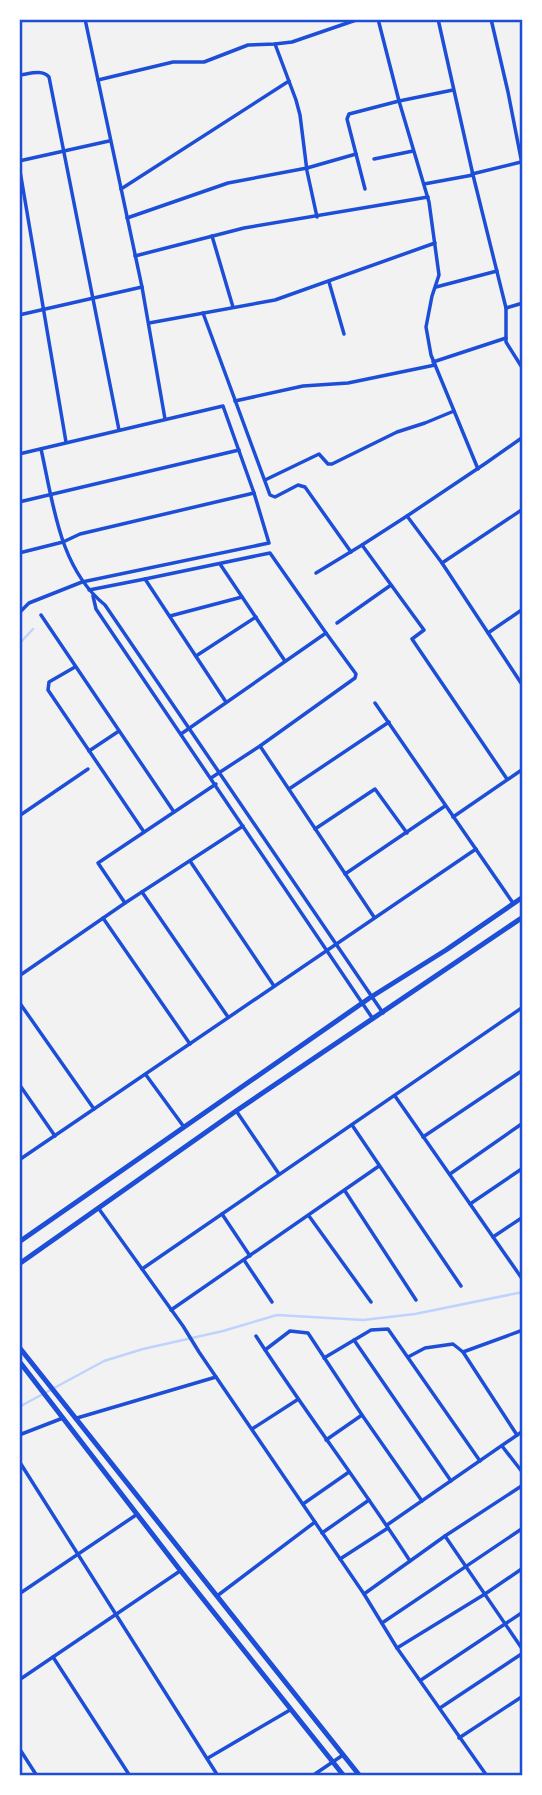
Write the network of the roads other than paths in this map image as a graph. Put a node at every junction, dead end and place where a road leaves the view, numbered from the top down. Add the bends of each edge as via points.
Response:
1 (85, 19) edge
2 (359, 19) edge
3 (378, 19) edge
4 (438, 19) edge
5 (491, 19) edge
6 (275, 44) junction
7 (19, 75) edge
8 (98, 80) junction
9 (289, 81) junction
10 (453, 90) junction
11 (399, 101) junction
12 (110, 141) junction
13 (64, 151) junction
14 (414, 151) junction
15 (356, 154) junction
16 (374, 159) dead end
17 (522, 161) edge
18 (19, 163) edge
19 (307, 168) junction
20 (523, 169) edge
21 (472, 174) junction
22 (424, 184) junction
23 (121, 189) junction
24 (365, 189) dead end
25 (428, 197) junction
26 (317, 217) junction
27 (127, 218) junction
28 (212, 236) junction
29 (435, 243) junction
30 (135, 256) junction
31 (497, 271) junction
32 (329, 282) junction
33 (142, 287) junction
34 (436, 287) junction
35 (93, 298) junction
36 (523, 303) edge
37 (233, 307) junction
38 (506, 308) junction
39 (44, 310) junction
40 (203, 313) junction
41 (19, 315) edge
42 (149, 323) junction
43 (344, 334) dead end
44 (506, 338) junction
45 (434, 364) junction
46 (523, 369) edge
47 (235, 401) junction
48 (454, 411) junction
49 (165, 419) junction
50 (119, 430) junction
51 (523, 437) edge
52 (66, 443) junction
53 (41, 449) junction
54 (239, 450) junction
55 (19, 454) edge
56 (478, 469) junction
57 (265, 480) junction
58 (254, 492) junction
59 (51, 494) junction
60 (19, 502) edge
61 (523, 509) edge
62 (407, 516) junction
63 (63, 542) junction
64 (362, 545) junction
65 (351, 552) junction
66 (19, 553) edge
67 (220, 564) junction
68 (442, 564) junction
69 (316, 573) dead end
70 (145, 579) junction
71 (82, 582) junction
72 (391, 585) junction
73 (88, 590) junction
74 (93, 596) junction
75 (243, 597) junction
76 (523, 609) edge
77 (19, 614) edge
78 (41, 615) dead end
79 (170, 616) junction
80 (257, 617) junction
81 (337, 623) dead end
82 (326, 633) junction
83 (488, 633) junction
84 (196, 656) junction
85 (285, 660) junction
86 (75, 667) junction
87 (523, 686) edge
88 (226, 702) junction
89 (375, 703) dead end
90 (389, 722) junction
91 (189, 728) junction
92 (119, 731) junction
93 (181, 734) junction
94 (260, 746) junction
95 (89, 751) junction
96 (89, 769) dead end
97 (523, 769) edge
98 (219, 772) junction
99 (211, 778) junction
100 (507, 779) junction
101 (216, 784) junction
102 (289, 789) junction
103 (446, 806) junction
104 (174, 812) junction
105 (19, 816) edge
106 (453, 817) junction
107 (243, 826) junction
108 (315, 829) junction
109 (144, 832) junction
110 (407, 833) junction
111 (476, 849) junction
112 (190, 861) junction
113 (345, 874) junction
114 (142, 892) junction
115 (523, 897) edge
116 (125, 903) junction
117 (513, 904) junction
118 (374, 917) junction
119 (523, 917) edge
120 (103, 918) junction
121 (335, 943) junction
122 (326, 950) junction
123 (19, 976) edge
124 (274, 986) junction
125 (372, 997) junction
126 (19, 1002) edge
127 (362, 1003) junction
128 (523, 1007) edge
129 (383, 1013) junction
130 (228, 1018) junction
131 (373, 1019) junction
132 (190, 1044) junction
133 (523, 1070) edge
134 (146, 1075) junction
135 (19, 1084) edge
136 (395, 1096) junction
137 (94, 1110) junction
138 (236, 1111) junction
139 (523, 1123) edge
140 (352, 1125) junction
141 (184, 1127) junction
142 (55, 1136) junction
143 (424, 1138) junction
144 (19, 1160) edge
145 (379, 1166) junction
146 (523, 1168) edge
147 (279, 1174) junction
148 (449, 1174) junction
149 (344, 1190) junction
150 (470, 1205) junction
151 (99, 1209) junction
152 (222, 1214) junction
153 (308, 1215) junction
154 (523, 1217) edge
155 (494, 1237) junction
156 (19, 1242) edge
157 (250, 1256) junction
158 (244, 1260) junction
159 (19, 1264) edge
160 (142, 1269) junction
161 (522, 1279) edge
162 (461, 1286) dead end
163 (416, 1300) dead end
164 (272, 1302) dead end
165 (372, 1302) dead end
166 (171, 1310) junction
167 (523, 1330) edge
168 (256, 1336) dead end
169 (354, 1340) junction
170 (19, 1347) edge
171 (265, 1350) junction
172 (463, 1352) junction
173 (408, 1357) junction
174 (324, 1358) junction
175 (19, 1361) edge
176 (216, 1377) junction
177 (298, 1399) junction
178 (362, 1415) junction
179 (64, 1418) junction
180 (76, 1419) junction
181 (252, 1429) junction
182 (523, 1431) edge
183 (19, 1435) edge
184 (517, 1435) junction
185 (326, 1440) junction
186 (502, 1446) junction
187 (19, 1461) edge
188 (480, 1461) junction
189 (349, 1472) junction
190 (523, 1473) edge
191 (451, 1481) junction
192 (523, 1485) edge
193 (369, 1500) junction
194 (422, 1501) junction
195 (303, 1504) junction
196 (138, 1514) junction
197 (315, 1522) junction
198 (388, 1527) junction
199 (523, 1528) edge
200 (322, 1533) junction
201 (445, 1536) junction
202 (78, 1554) junction
203 (340, 1559) junction
204 (410, 1561) junction
205 (467, 1567) junction
206 (523, 1568) edge
207 (180, 1570) junction
208 (19, 1586) edge
209 (21, 1593) edge
210 (364, 1594) junction
211 (485, 1594) junction
212 (217, 1596) junction
213 (523, 1612) edge
214 (116, 1614) junction
215 (382, 1623) junction
216 (505, 1623) junction
217 (397, 1648) junction
218 (523, 1651) edge
219 (53, 1657) junction
220 (19, 1679) edge
221 (421, 1680) junction
222 (523, 1696) edge
223 (440, 1708) junction
224 (292, 1709) junction
225 (459, 1738) junction
226 (19, 1748) edge
227 (343, 1755) junction
228 (208, 1758) junction
229 (333, 1762) junction
230 (37, 1776) edge
231 (130, 1776) edge
232 (218, 1776) edge
233 (312, 1776) edge
234 (344, 1776) edge
235 (360, 1776) edge
236 (487, 1776) edge

1 - 8 street
2 - 6 street
3 - 11 street
4 - 10 street
5 - 17 street
6 - 8 street via 248,44 204,62 173,62
6 - 9 street
7 - 13 street via 42,73 49,77
8 - 12 street
9 - 19 street via 300,115
9 - 23 street
10 - 11 street
10 - 21 street
11 - 14 street
11 - 15 street via 349,114
12 - 13 street
12 - 23 street
13 - 18 street
13 - 35 street
14 - 16 street
14 - 22 street
15 - 19 street
15 - 24 street
17 - 20 street
17 - 21 street
18 - 39 street
19 - 26 street
19 - 27 street via 228,183
21 - 22 street
21 - 31 street
22 - 25 street
23 - 27 street
25 - 26 street
25 - 29 street
26 - 28 street
27 - 30 street
28 - 30 street
28 - 37 street
29 - 32 street
29 - 34 street
30 - 33 street
31 - 34 street
31 - 38 street
32 - 37 street via 275,300
32 - 43 street
33 - 35 street
33 - 42 street
34 - 45 street via 426,327
35 - 39 street
35 - 50 street
36 - 38 street
37 - 40 street
38 - 44 street
39 - 41 street
39 - 52 street
40 - 42 street
40 - 47 street
42 - 49 street
44 - 45 street
44 - 46 street
45 - 47 street
45 - 48 street
47 - 57 street
48 - 56 street
48 - 57 street via 332,464 318,454
49 - 50 street
49 - 54 street via 223,406
50 - 52 street
51 - 56 street
52 - 53 street
53 - 55 street
53 - 59 street
54 - 58 street
54 - 59 street
56 - 62 street
57 - 65 street via 275,497 298,485 305,487
58 - 63 street
58 - 71 street via 270,543
59 - 60 street
59 - 63 street
61 - 68 street
62 - 64 street
62 - 68 street
63 - 66 street
63 - 71 street
64 - 65 street
64 - 72 street
65 - 69 street
67 - 70 street
67 - 75 street
67 - 82 street via 270,553
68 - 83 street
70 - 73 street
70 - 79 street
71 - 73 street
71 - 77 street via 29,603
72 - 81 street
72 - 100 street via 424,630 412,639
73 - 74 street
74 - 91 street via 104,605
74 - 93 street via 96,609
75 - 79 street
75 - 80 street
76 - 83 street
78 - 86 street
79 - 84 street
80 - 84 street
80 - 85 street
82 - 85 street
82 - 94 street via 356,676
83 - 87 street
84 - 88 street
85 - 88 street
86 - 92 street
86 - 95 street via 49,682 48,690
88 - 91 street
89 - 90 street
90 - 102 street
90 - 103 street
91 - 93 street
91 - 98 street
92 - 95 street
92 - 104 street
93 - 99 street
94 - 98 street
94 - 102 street
95 - 109 street
96 - 105 street
97 - 100 street
98 - 99 street
98 - 121 street
99 - 101 street
100 - 106 street
101 - 104 street
101 - 107 street
102 - 108 street
103 - 106 street
103 - 110 street
104 - 109 street
106 - 111 street
107 - 112 street
107 - 122 street
108 - 110 street via 375,789
108 - 113 street
109 - 116 street via 98,863
110 - 113 street
111 - 117 street
111 - 118 street
112 - 114 street
112 - 124 street
113 - 118 street
114 - 116 street
114 - 130 street
115 - 117 street
116 - 120 street
117 - 125 street
118 - 121 street
119 - 129 street
120 - 123 street
120 - 132 street
121 - 122 street
121 - 125 street
122 - 124 street
122 - 127 street
124 - 130 street
125 - 127 street
125 - 129 street
126 - 137 street
127 - 131 street
127 - 141 street
128 - 136 street
129 - 131 street
130 - 132 street
131 - 138 street
132 - 134 street
133 - 143 street
134 - 137 street
134 - 141 street
135 - 142 street
136 - 140 street
136 - 143 street
137 - 142 street
138 - 147 street
138 - 151 street
139 - 148 street
140 - 145 street
140 - 147 street
141 - 156 street
142 - 144 street
143 - 148 street
145 - 149 street
145 - 162 street
146 - 150 street
147 - 152 street
148 - 150 street
149 - 153 street
149 - 163 street
150 - 155 street
151 - 159 street
151 - 160 street
152 - 157 street
152 - 160 street
153 - 157 street
153 - 165 street
154 - 155 street
155 - 161 street
157 - 158 street
158 - 164 street
158 - 166 street
160 - 166 street
166 - 176 street
167 - 172 street
168 - 171 street
169 - 173 street via 371,1330 388,1329
169 - 174 street
169 - 191 street
170 - 180 street
171 - 174 street via 290,1331 308,1333
171 - 177 street
172 - 173 street via 453,1344 425,1348
172 - 184 street
173 - 188 street
174 - 178 street
175 - 179 street
176 - 180 street
176 - 181 street
177 - 181 street
177 - 185 street
178 - 185 street
178 - 194 street
179 - 183 street
179 - 196 street
180 - 212 street
181 - 195 street
182 - 184 street
184 - 186 street
185 - 189 street
186 - 188 street
186 - 190 street
187 - 202 street
188 - 191 street
189 - 193 street
189 - 195 street
191 - 194 street
192 - 201 street
193 - 198 street
193 - 200 street
194 - 198 street
195 - 197 street
196 - 202 street
196 - 207 street
197 - 200 street
197 - 212 street
198 - 203 street
198 - 204 street
199 - 205 street
200 - 203 street
201 - 204 street
201 - 205 street
202 - 209 street
202 - 214 street
203 - 210 street
204 - 210 street
205 - 211 street
205 - 215 street
206 - 211 street
207 - 214 street
207 - 224 street
208 - 209 street
210 - 215 street
211 - 216 street
211 - 217 street
212 - 227 street
213 - 216 street
214 - 219 street
214 - 228 street
215 - 217 street
216 - 218 street
216 - 221 street
217 - 221 street
218 - 223 street
219 - 220 street
219 - 231 street
221 - 223 street
222 - 225 street
223 - 225 street
224 - 228 street
224 - 229 street
225 - 236 street
226 - 230 street
227 - 229 street
227 - 235 street
228 - 232 street
229 - 233 street
229 - 234 street

